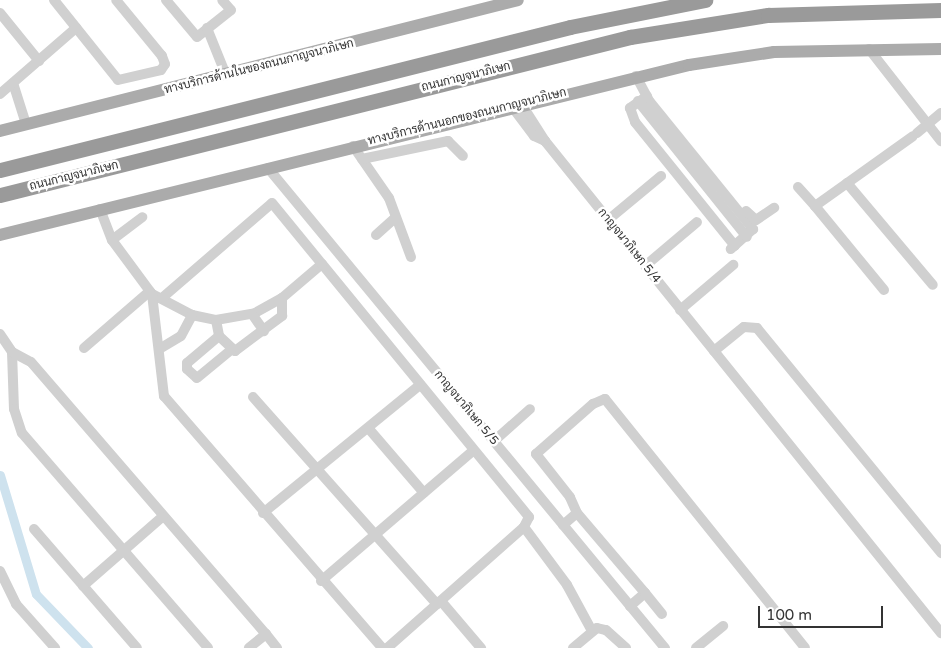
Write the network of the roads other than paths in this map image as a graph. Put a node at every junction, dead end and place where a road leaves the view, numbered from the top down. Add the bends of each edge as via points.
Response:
1 (54, 0) edge
2 (116, 0) edge
3 (166, 0) edge
4 (222, 0) edge
5 (518, 0) edge
6 (705, 0) edge
7 (483, 4) edge
8 (941, 10) edge
9 (0, 13) edge
10 (76, 28) junction
11 (208, 28) junction
12 (869, 49) junction
13 (941, 49) edge
14 (39, 60) junction
15 (226, 75) junction
16 (636, 76) junction
17 (13, 83) junction
18 (1, 92) edge
19 (643, 99) junction
20 (518, 107) junction
21 (941, 113) edge
22 (26, 124) junction
23 (928, 125) junction
24 (0, 131) edge
25 (941, 141) edge
26 (353, 146) junction
27 (692, 152) junction
28 (463, 156) dead end
29 (362, 159) junction
30 (268, 168) junction
31 (0, 170) edge
32 (661, 176) dead end
33 (847, 183) junction
34 (798, 187) dead end
35 (0, 195) edge
36 (815, 206) junction
37 (774, 208) dead end
38 (100, 210) junction
39 (142, 216) dead end
40 (394, 219) junction
41 (608, 220) junction
42 (697, 222) dead end
43 (0, 235) edge
44 (376, 235) dead end
45 (746, 236) junction
46 (112, 240) junction
47 (410, 257) dead end
48 (322, 264) junction
49 (733, 265) dead end
50 (645, 266) junction
51 (933, 285) dead end
52 (884, 290) dead end
53 (151, 292) junction
54 (162, 298) junction
55 (282, 298) junction
56 (680, 310) junction
57 (252, 314) junction
58 (192, 315) junction
59 (216, 320) junction
60 (264, 331) junction
61 (0, 334) edge
62 (219, 336) junction
63 (84, 348) dead end
64 (161, 348) junction
65 (231, 350) junction
66 (714, 351) junction
67 (12, 352) junction
68 (420, 385) junction
69 (254, 397) dead end
70 (530, 409) dead end
71 (369, 429) junction
72 (494, 441) junction
73 (474, 450) junction
74 (318, 469) junction
75 (424, 493) junction
76 (263, 513) junction
77 (577, 513) junction
78 (162, 517) junction
79 (563, 524) junction
80 (524, 527) junction
81 (34, 529) dead end
82 (376, 534) junction
83 (124, 551) junction
84 (941, 553) edge
85 (0, 571) edge
86 (321, 581) junction
87 (83, 586) junction
88 (645, 593) junction
89 (439, 603) junction
90 (630, 606) junction
91 (662, 614) dead end
92 (723, 626) dead end
93 (592, 631) junction
94 (941, 633) edge
95 (266, 634) junction
96 (576, 647) edge
97 (55, 648) edge
98 (137, 648) edge
99 (208, 648) edge
100 (250, 648) edge
101 (277, 648) edge
102 (382, 648) edge
103 (386, 648) edge
104 (481, 648) edge
105 (626, 648) edge
106 (665, 648) edge
107 (696, 648) edge
108 (805, 648) edge

1 - 10 street
2 - 10 street via 162,56 165,64 161,70 118,80
3 - 11 street via 197,37
4 - 11 street via 230,10
5 - 7 main road, ทางบริการด้านในของถนนกาญจนาภิเษก
6 - 31 highway, ถนนกาญจนาภิเษก via 570,27
7 - 15 main road, ทางบริการด้านในของถนนกาญจนาภิเษก
8 - 35 highway, ถนนกาญจนาภิเษก via 768,15 630,37
9 - 14 street
10 - 14 street
11 - 15 street
12 - 13 main road, ทางบริการด้านนอกของถนนกาญจนาภิเษก
12 - 16 main road, ทางบริการด้านนอกของถนนกาญจนาภิเษก via 774,52
12 - 23 street
14 - 17 street
15 - 22 main road, ทางบริการด้านในของถนนกาญจนาภิเษก
16 - 19 street
16 - 20 main road, ทางบริการด้านนอกของถนนกาญจนาภิเษก
17 - 18 street
17 - 22 street
19 - 27 street
19 - 45 street
19 - 45 street via 630,111 635,122 733,247
20 - 26 main road, ทางบริการด้านนอกของถนนกาญจนาภิเษก
20 - 41 street, กาญจนาภิเษก 5/4
21 - 23 street
22 - 24 main road, ทางบริการด้านในของถนนกาญจนาภิเษก
23 - 25 street
23 - 33 street
26 - 29 street
26 - 30 main road, ทางบริการด้านนอกของถนนกาญจนาภิเษก
27 - 37 street via 699,152 753,220
27 - 45 street via 753,229
28 - 29 street via 448,142
29 - 40 street via 389,198
30 - 38 main road, ทางบริการด้านนอกของถนนกาญจนาภิเษก
30 - 72 street, กาญจนาภิเษก 5/5
32 - 41 street
33 - 36 street
33 - 51 street
34 - 36 street
36 - 52 street
38 - 43 main road, ทางบริการด้านนอกของถนนกาญจนาภิเษก
38 - 46 street
39 - 46 street
40 - 44 street
40 - 47 street
41 - 50 street, กาญจนาภิเษก 5/4
42 - 50 street
46 - 53 street
48 - 54 street via 272,203
48 - 55 street
48 - 68 street
49 - 56 street
50 - 56 street, กาญจนาภิเษก 5/4
53 - 54 street
53 - 63 street
53 - 64 street
54 - 58 street
55 - 57 street
55 - 60 street via 282,316
56 - 66 street, กาญจนาภิเษก 5/4
57 - 59 street
57 - 60 street
58 - 59 street
58 - 64 street via 181,336
59 - 62 street
60 - 65 street via 240,350
61 - 67 street
62 - 65 street
62 - 65 street via 187,363 187,369 197,378
64 - 76 street via 164,396
66 - 84 street via 744,327 757,328
66 - 94 street, กาญจนาภิเษก 5/4
67 - 78 street via 31,362
67 - 83 street via 14,409 22,433
68 - 71 street
68 - 73 street
69 - 74 street
70 - 72 street
71 - 74 street
71 - 75 street
72 - 79 street, กาญจนาภิเษก 5/5
73 - 75 street
73 - 80 street via 529,516
74 - 76 street
74 - 82 street
75 - 82 street
76 - 86 street
77 - 79 street
77 - 88 street
77 - 108 street via 570,497 536,454 592,404 605,399
78 - 83 street
78 - 95 street
79 - 90 street, กาญจนาภิเษก 5/5
80 - 89 street
80 - 93 street via 567,585
81 - 87 street
82 - 86 street
82 - 89 street
83 - 87 street
83 - 99 street
85 - 97 street via 16,604
86 - 102 street
87 - 98 street
88 - 90 street
88 - 91 street
89 - 103 street
89 - 104 street
90 - 106 street, กาญจนาภิเษก 5/5
92 - 107 street
93 - 96 street
93 - 105 street via 606,630
95 - 100 street
95 - 101 street

